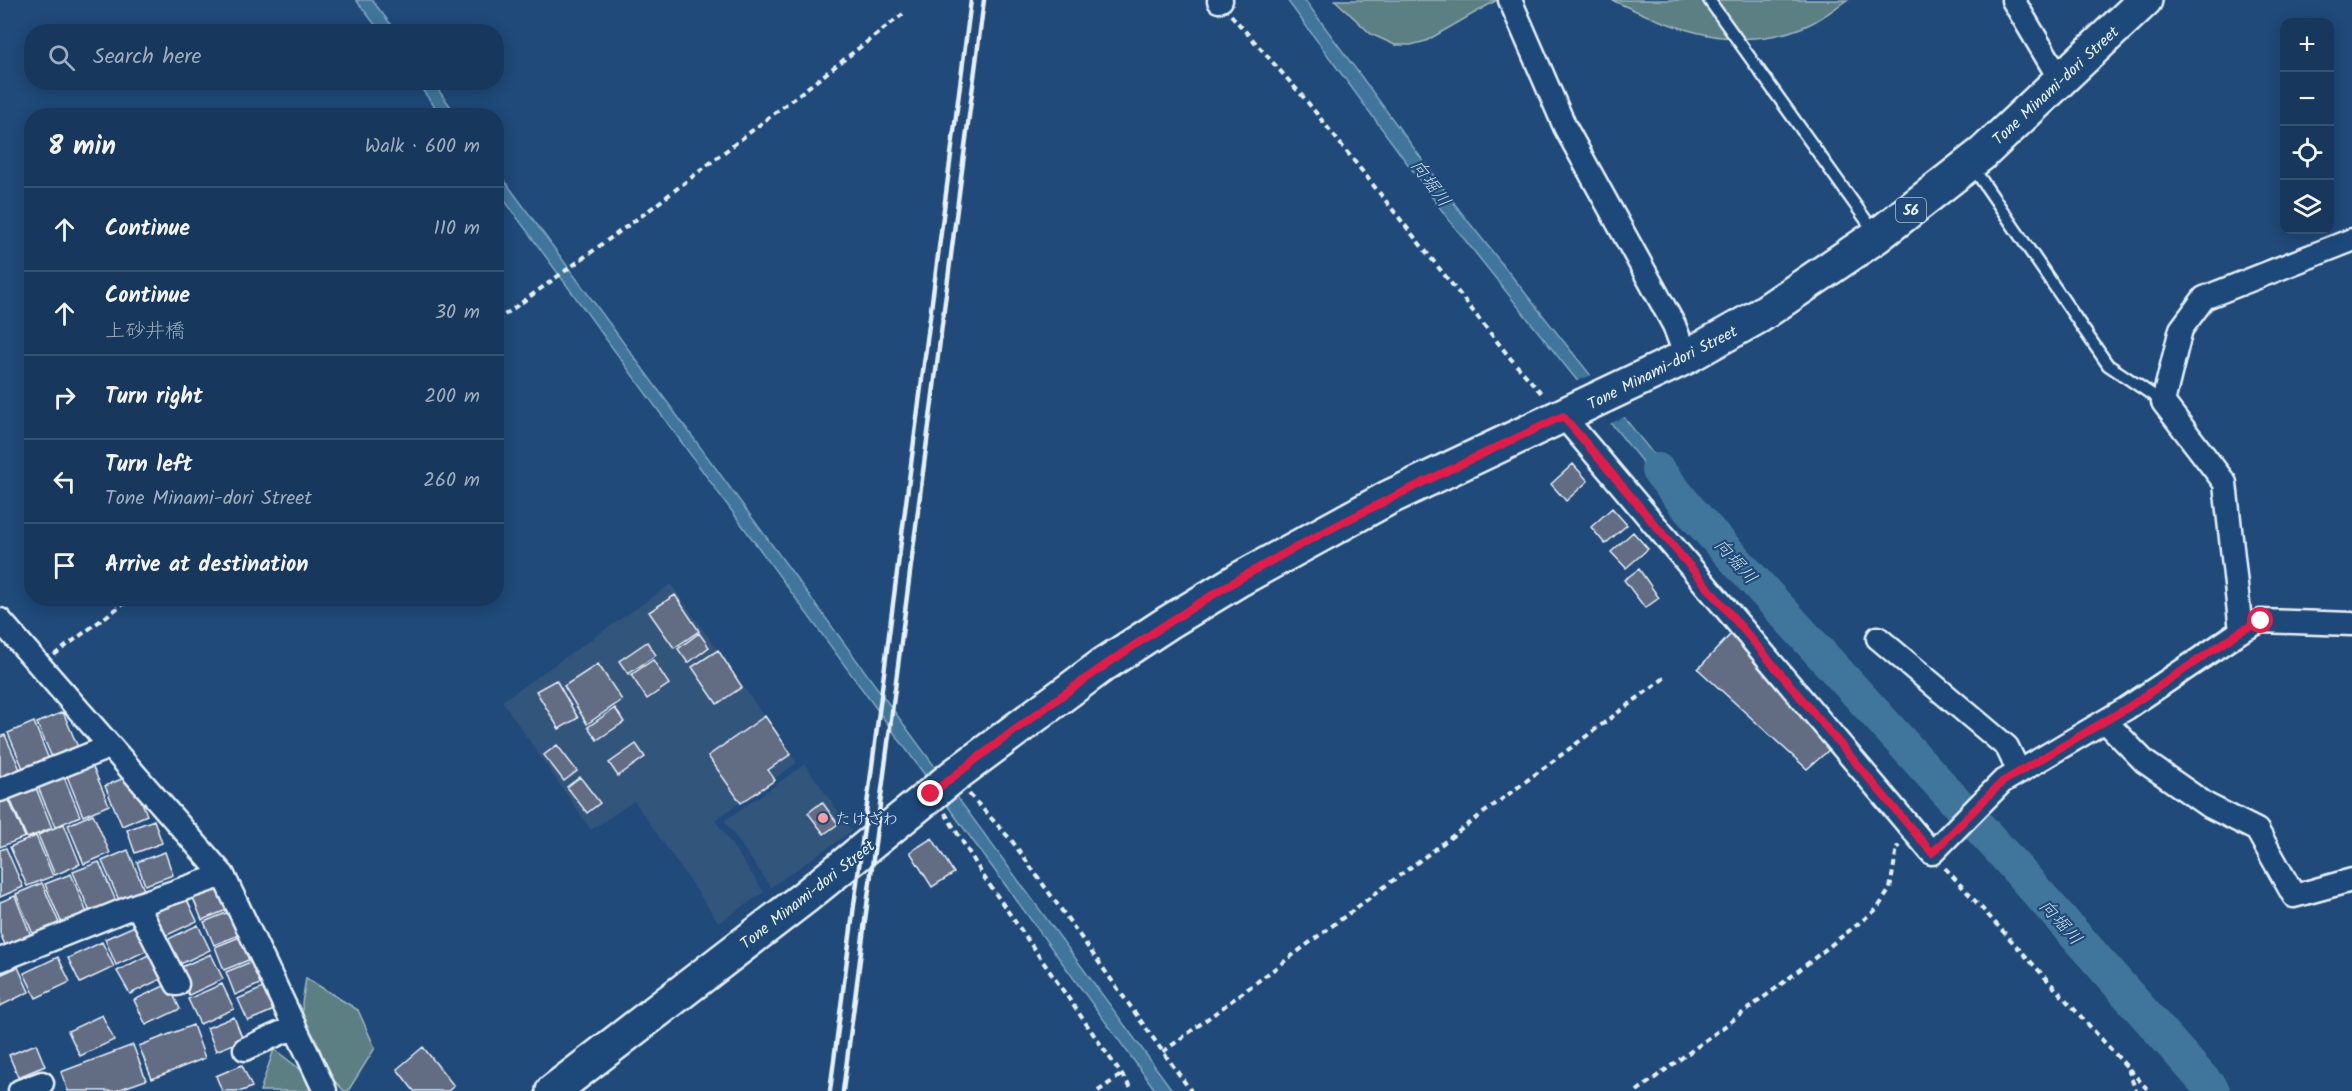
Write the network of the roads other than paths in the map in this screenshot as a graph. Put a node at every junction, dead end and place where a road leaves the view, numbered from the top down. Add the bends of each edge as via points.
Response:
1 (1510, 0) edge
2 (1709, 0) edge
3 (2013, 0) edge
4 (2145, 0) edge
5 (2061, 81) junction
6 (1970, 164) junction
7 (1877, 236) junction
8 (2352, 240) edge
9 (1686, 357) junction
10 (2163, 402) junction
11 (1566, 415) junction
12 (0, 620) edge
13 (2352, 624) edge
14 (2241, 631) junction
15 (1878, 638) dead end
16 (2105, 721) junction
17 (110, 747) junction
18 (2010, 777) junction
19 (0, 790) edge
20 (223, 874) junction
21 (2352, 880) edge
22 (137, 904) junction
23 (0, 960) edge
24 (177, 984) dead end
25 (294, 1027) junction
26 (245, 1049) dead end
27 (42, 1083) dead end
28 (20, 1091) edge
29 (325, 1091) edge
30 (554, 1091) edge

1 - 9 street via 1565,127 1674,325
2 - 7 lane
3 - 5 street
4 - 5 main road, Tone Minami-dori Street / 56
5 - 6 main road, Tone Minami-dori Street / 56
6 - 7 main road, Tone Minami-dori Street / 56
6 - 10 lane via 2108,365
7 - 9 main road, Tone Minami-dori Street / 56 via 1759,316
8 - 10 street via 2204,298 2181,328
9 - 11 main road, Tone Minami-dori Street / 56
10 - 14 street via 2226,483
11 - 18 street via 1932,853
11 - 30 main road, Tone Minami-dori Street / 56 via 1388,498 1240,579 1103,665 943,785
12 - 17 street
13 - 14 street via 2261,621
14 - 16 street
15 - 18 street via 2007,747
16 - 18 street
16 - 21 street via 2145,762 2206,805 2257,830 2294,896
17 - 19 street
17 - 20 street
20 - 22 street
20 - 25 street
22 - 23 street
22 - 24 street
25 - 26 street
25 - 29 street
27 - 28 street

